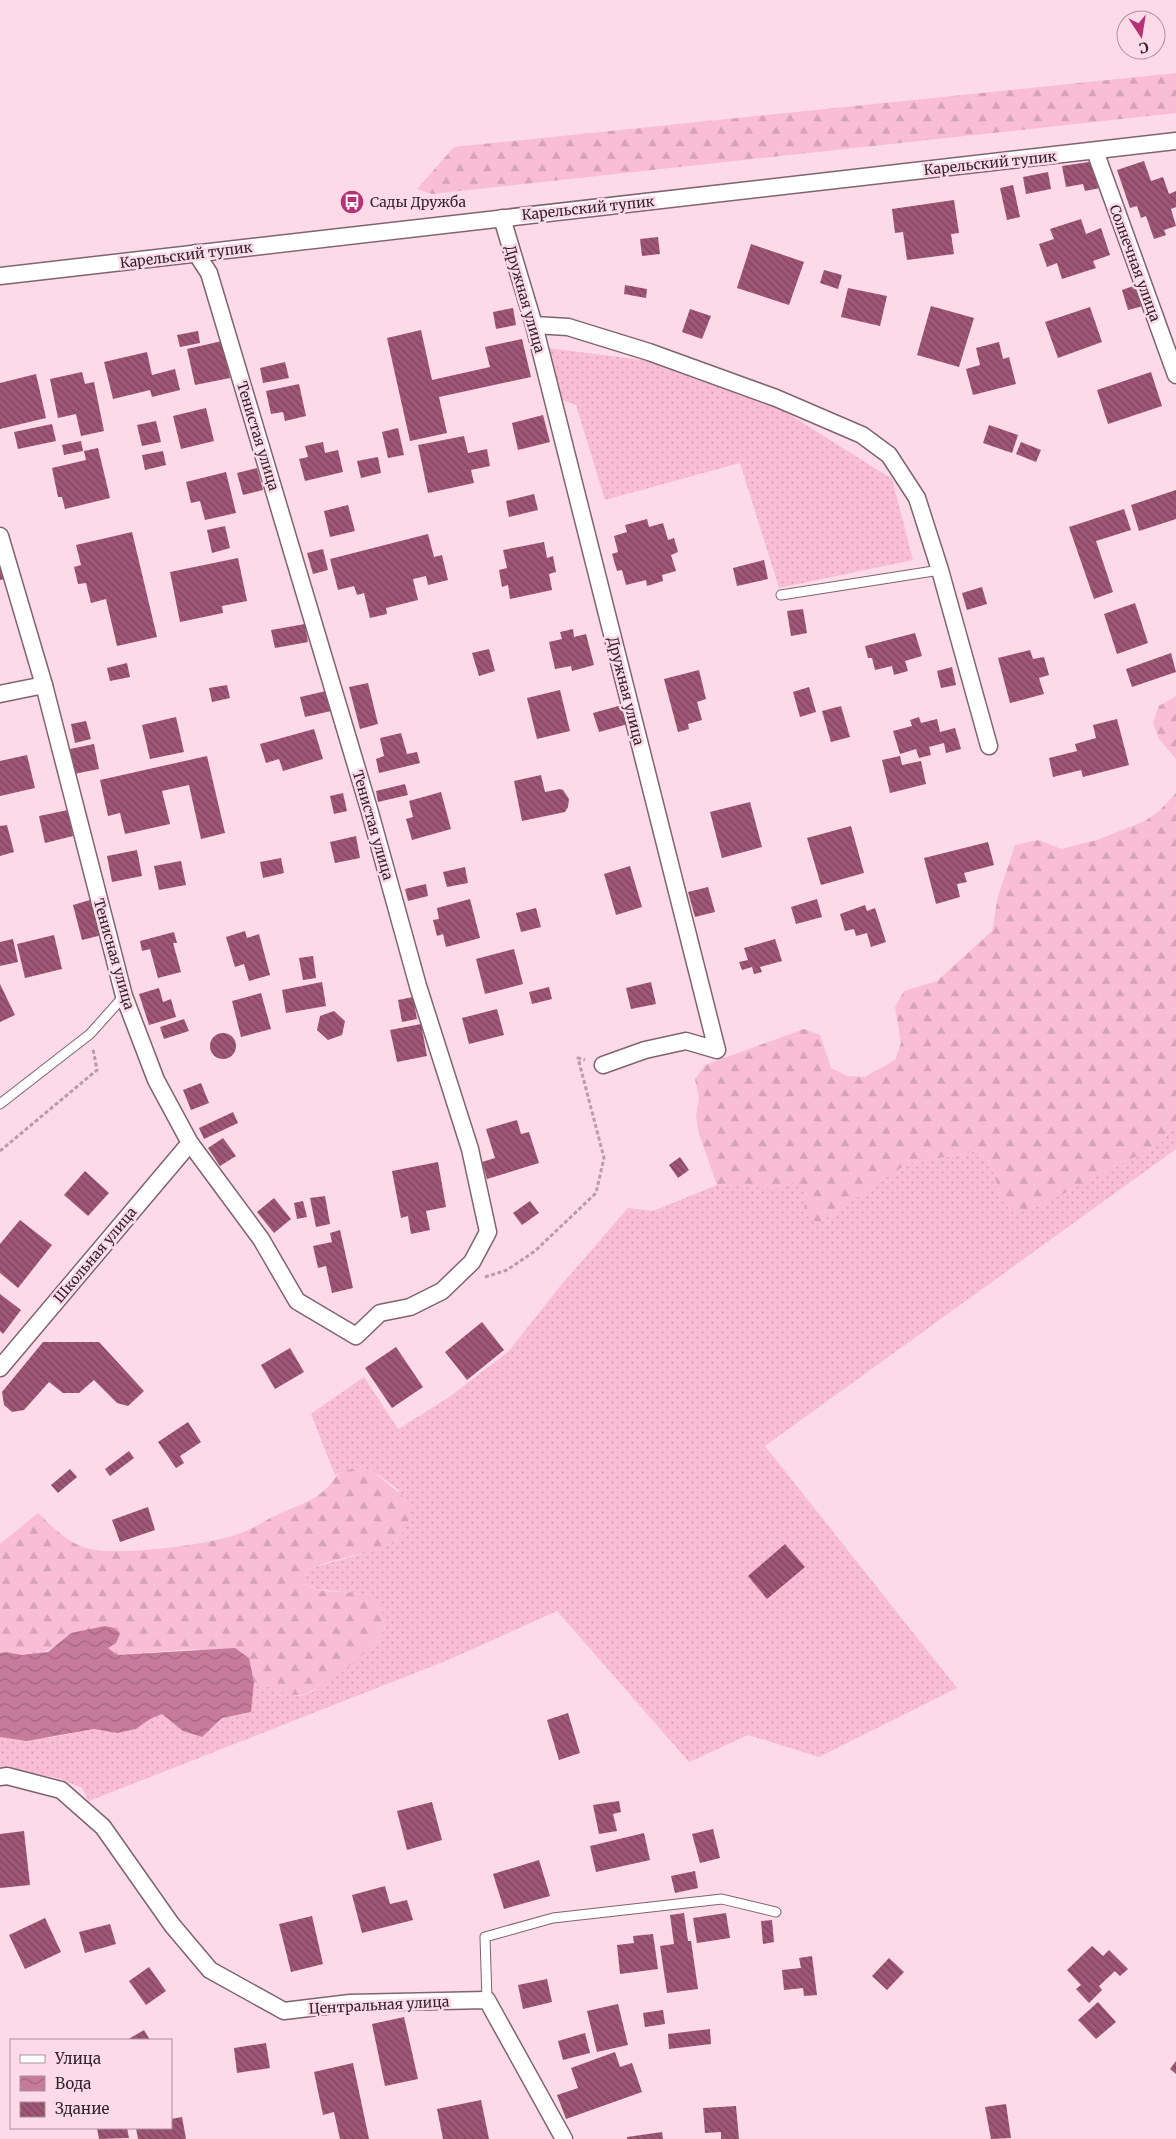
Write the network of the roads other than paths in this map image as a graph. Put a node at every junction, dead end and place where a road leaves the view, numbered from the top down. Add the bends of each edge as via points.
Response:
1 (1176, 141) edge
2 (1095, 151) junction
3 (502, 218) junction
4 (196, 253) junction
5 (0, 276) edge
6 (534, 325) junction
7 (1176, 375) edge
8 (0, 536) edge
9 (940, 570) junction
10 (781, 595) dead end
11 (44, 686) junction
12 (0, 694) edge
13 (989, 746) dead end
14 (124, 996) junction
15 (604, 1065) road end
16 (0, 1104) edge
17 (190, 1142) junction
18 (356, 1336) joint
19 (0, 1368) edge
20 (0, 1777) edge
21 (776, 1912) dead end
22 (488, 2000) junction
23 (564, 2139) edge

1 - 2 street, Карельский тупик
2 - 3 street, Карельский тупик
2 - 7 street, Солнечная улица
3 - 4 street, Карельский тупик
3 - 6 street, Дружная улица
4 - 5 street, Карельский тупик
4 - 18 street, Тенистая улица via 209,273 369,809 418,986 470,1149 488,1232 472,1262 442,1291 410,1307 380,1313
6 - 9 street via 568,327 649,352 776,398 862,435 889,455 917,498
6 - 15 street, Дружная улица via 717,1050 686,1041 645,1050
8 - 11 street, Тенисная улица
9 - 10 lane
9 - 13 street
11 - 12 street
11 - 14 street, Тенисная улица
14 - 16 lane via 90,1034
14 - 17 street, Тенисная улица via 156,1080
17 - 18 street, Тенисная улица via 261,1239 297,1301
17 - 19 street, Школьная улица
20 - 22 street, Центральная улица via 61,1790 103,1827 172,1925 210,1970 284,2011 350,2004
21 - 22 lane via 722,1899 553,1918 485,1937
22 - 23 street

